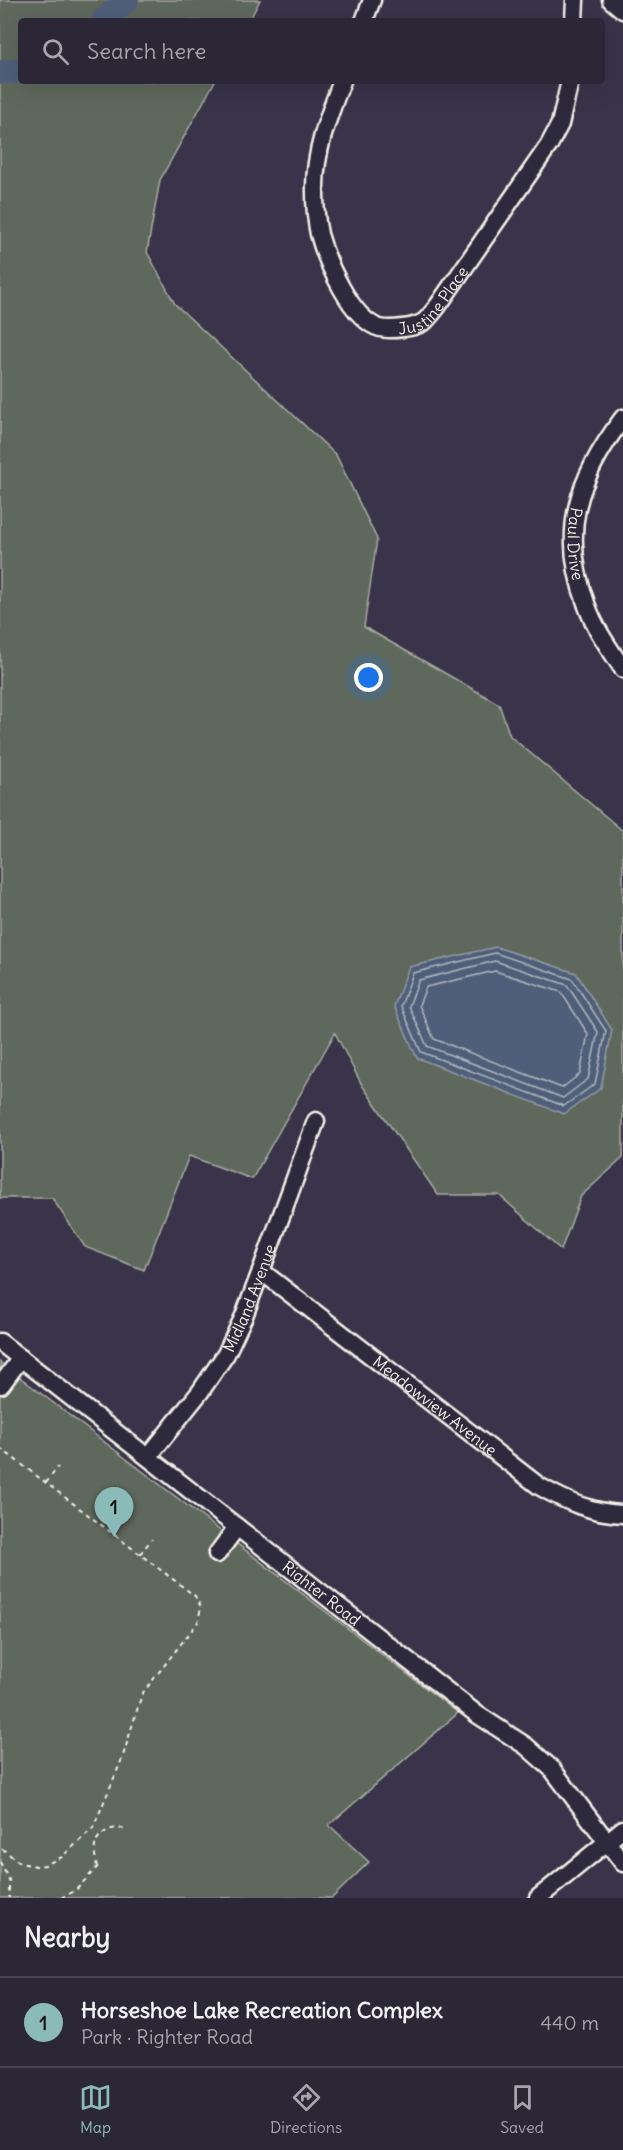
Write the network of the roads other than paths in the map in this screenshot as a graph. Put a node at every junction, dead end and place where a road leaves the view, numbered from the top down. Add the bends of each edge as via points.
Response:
1 (372, 0) edge
2 (575, 0) edge
3 (612, 0) edge
4 (623, 9) edge
5 (365, 18) edge
6 (574, 18) edge
7 (341, 84) edge
8 (569, 84) edge
9 (623, 418) edge
10 (623, 669) edge
11 (316, 1121) dead end
12 (261, 1271) junction
13 (0, 1342) edge
14 (21, 1358) junction
15 (1, 1385) edge
16 (148, 1457) junction
17 (623, 1514) edge
18 (237, 1527) junction
19 (217, 1554) dead end
20 (623, 1829) edge
21 (607, 1842) junction
22 (623, 1863) edge
23 (538, 1898) edge

1 - 5 street
2 - 6 street
3 - 4 street
7 - 8 street, Justine Place via 315,168 319,234 340,286 356,309 379,328 394,329 424,321 437,307 549,145 560,124
9 - 10 street, Paul Drive via 605,441 580,492 573,546 576,573 587,607
11 - 12 street, Midland Avenue
12 - 16 street, Midland Avenue via 226,1354
12 - 17 street, Meadowview Avenue via 539,1486 583,1507
13 - 14 street, Righter Road
14 - 15 street
14 - 16 street, Righter Road
16 - 18 street, Righter Road
18 - 19 street
18 - 21 street, Righter Road via 478,1714 540,1757
20 - 21 street
21 - 22 street, Righter Road
21 - 23 street

